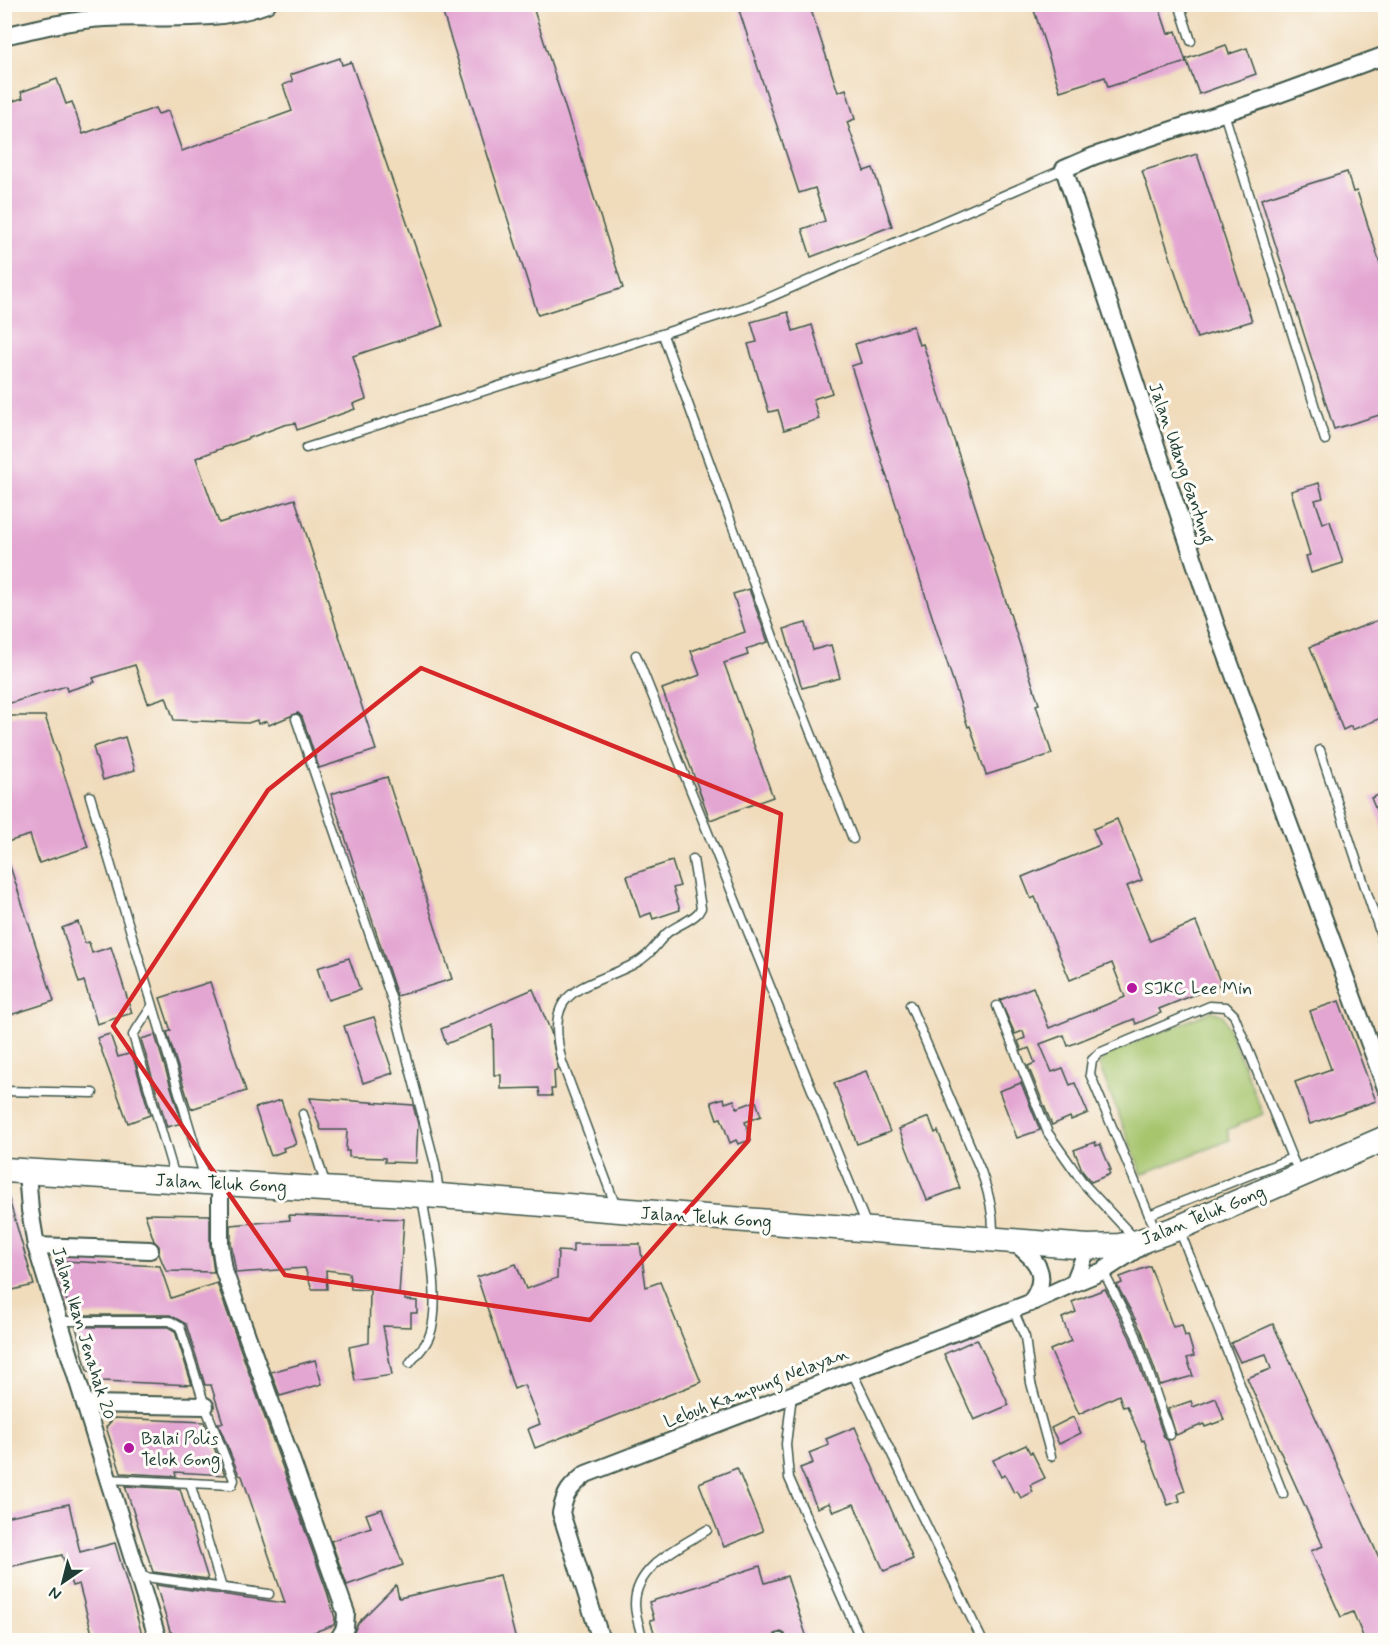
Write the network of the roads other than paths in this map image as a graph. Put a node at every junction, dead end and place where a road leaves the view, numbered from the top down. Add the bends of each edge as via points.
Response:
1 (267, 4) edge
2 (1179, 4) edge
3 (4, 36) edge
4 (1191, 41) dead end
5 (1386, 55) edge
6 (1224, 112) junction
7 (1064, 169) junction
8 (663, 334) junction
9 (1325, 440) dead end
10 (306, 448) dead end
11 (636, 655) dead end
12 (296, 719) dead end
13 (1320, 750) dead end
14 (90, 796) dead end
15 (853, 839) dead end
16 (693, 859) dead end
17 (1386, 956) edge
18 (910, 1005) dead end
19 (152, 1006) junction
20 (997, 1006) dead end
21 (1386, 1088) edge
22 (4, 1091) edge
23 (93, 1093) dead end
24 (303, 1114) dead end
25 (1386, 1138) edge
26 (1296, 1166) junction
27 (16, 1171) edge
28 (176, 1180) junction
29 (213, 1183) junction
30 (327, 1189) junction
31 (431, 1195) junction
32 (618, 1210) junction
33 (869, 1230) junction
34 (1155, 1232) junction
35 (1002, 1240) junction
36 (36, 1246) junction
37 (1088, 1248) junction
38 (150, 1251) dead end
39 (1103, 1270) junction
40 (1074, 1282) junction
41 (1030, 1303) junction
42 (1013, 1310) junction
43 (59, 1321) junction
44 (410, 1363) dead end
45 (852, 1372) junction
46 (793, 1394) junction
47 (85, 1404) junction
48 (205, 1406) junction
49 (1170, 1435) dead end
50 (1051, 1456) dead end
51 (108, 1479) junction
52 (190, 1483) junction
53 (1283, 1494) dead end
54 (707, 1530) dead end
55 (138, 1576) junction
56 (222, 1587) junction
57 (269, 1594) dead end
58 (158, 1641) edge
59 (338, 1641) edge
60 (602, 1641) edge
61 (643, 1641) edge
62 (861, 1641) edge
63 (982, 1641) edge

1 - 3 street via 219,16 76,21
2 - 4 lane
5 - 6 street
6 - 7 street
6 - 9 lane
7 - 8 lane via 786,292
7 - 21 street, Jalan Udang Gantung via 1216,626
8 - 10 lane
8 - 15 lane via 776,645
11 - 33 lane
12 - 31 lane via 393,1003 435,1164
13 - 17 lane
14 - 19 lane
16 - 32 lane via 701,908 698,913 666,934 642,959 577,990 562,1005 557,1017 562,1062
18 - 35 lane via 984,1180
19 - 28 lane via 133,1035
19 - 29 lane
20 - 34 lane via 1048,1133 1084,1184
22 - 23 lane
24 - 30 lane
25 - 26 street, Jalan Teluk Gong
26 - 34 street, Jalan Teluk Gong
26 - 34 lane via 1229,1009 1201,1009 1099,1053 1091,1064 1090,1074
27 - 28 street, Jalan Teluk Gong
27 - 36 street, Jalan Ikan Jenahak 20 via 30,1210
28 - 29 street, Jalan Teluk Gong
29 - 30 street, Jalan Teluk Gong
29 - 59 street via 225,1271 346,1613 345,1628
30 - 31 street, Jalan Teluk Gong
31 - 32 street, Jalan Teluk Gong
31 - 44 lane via 429,1238 434,1317 427,1342
32 - 33 street, Jalan Teluk Gong
33 - 35 street, Jalan Teluk Gong
34 - 37 street, Jalan Teluk Gong via 1120,1246
34 - 39 street, Lebuh Kampung Nelayan
34 - 53 lane
35 - 37 street, Jalan Teluk Gong
35 - 41 street via 1033,1259 1040,1272 1040,1287
36 - 38 street
36 - 43 street, Jalan Ikan Jenahak 20
37 - 40 street
39 - 40 street, Lebuh Kampung Nelayan
39 - 49 lane via 1136,1335
40 - 41 street, Lebuh Kampung Nelayan
41 - 42 street, Lebuh Kampung Nelayan
42 - 45 street, Lebuh Kampung Nelayan
42 - 50 lane via 1025,1337 1031,1383
43 - 47 street, Jalan Ikan Jenahak 20
43 - 48 lane via 170,1321 180,1327
45 - 46 street, Lebuh Kampung Nelayan
45 - 63 lane
46 - 60 street, Lebuh Kampung Nelayan via 586,1474 570,1487 561,1513
46 - 62 lane via 786,1444 789,1478
47 - 48 street
47 - 51 street, Jalan Ikan Jenahak 20
48 - 52 lane via 234,1480 232,1485
51 - 52 lane
51 - 55 street, Jalan Ikan Jenahak 20
52 - 56 lane
54 - 61 lane via 645,1574 634,1607
55 - 56 lane
55 - 58 street, Jalan Ikan Jenahak 20
56 - 57 lane

